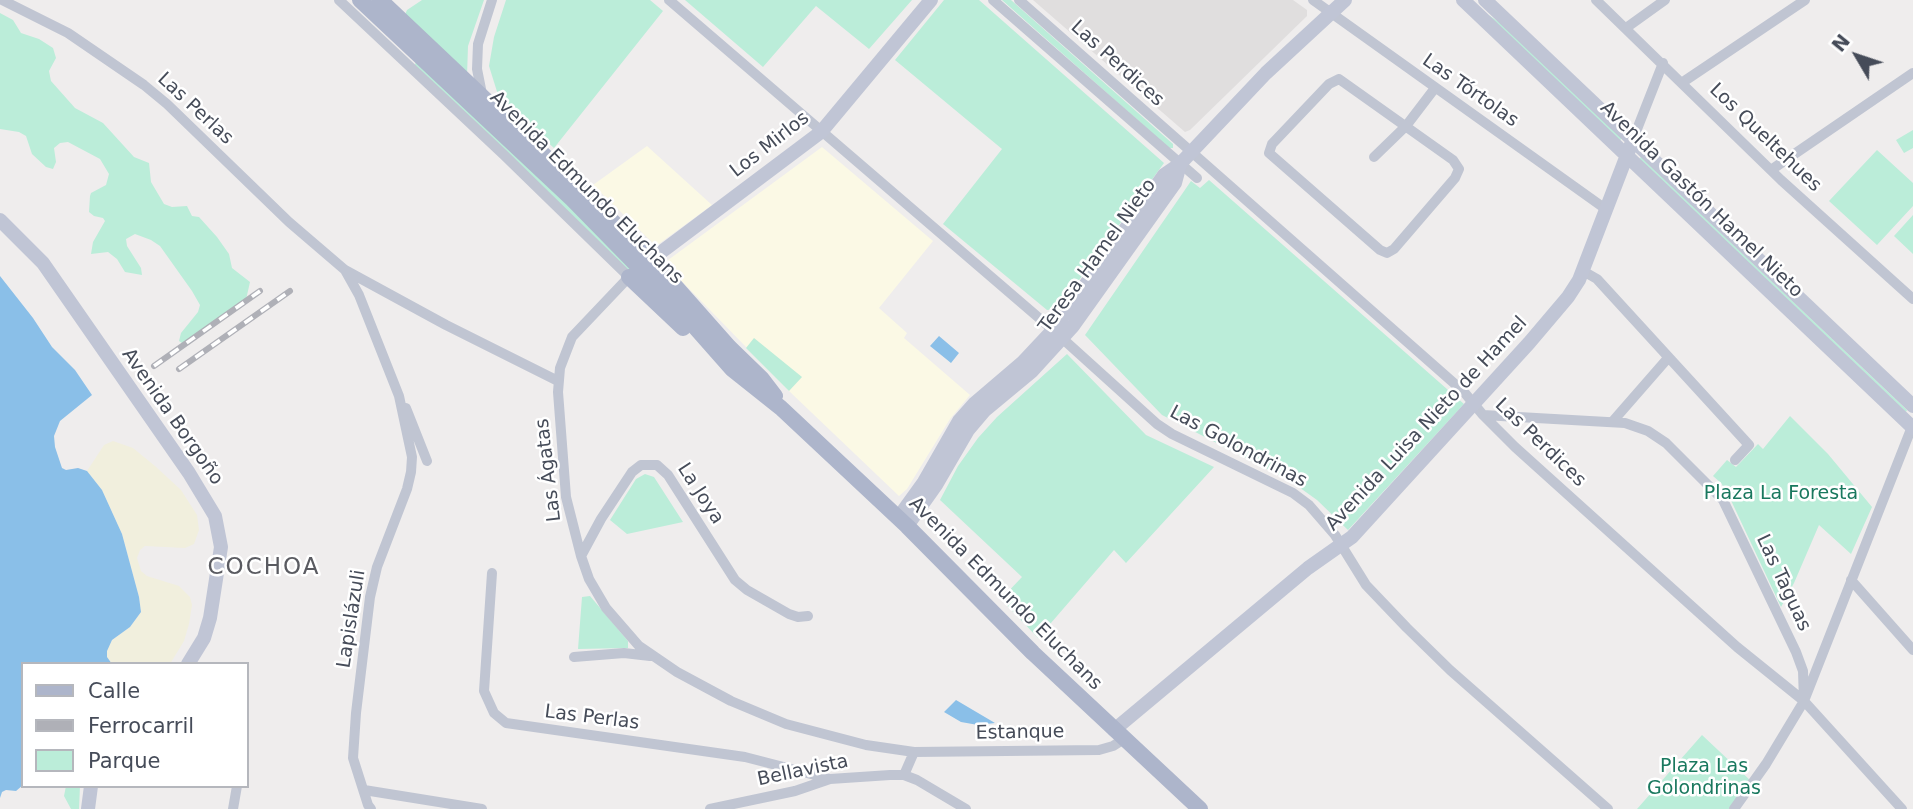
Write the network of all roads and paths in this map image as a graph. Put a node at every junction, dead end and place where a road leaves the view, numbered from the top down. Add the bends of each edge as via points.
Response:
1 (2, 0) edge
2 (339, 0) edge
3 (360, 0) edge
4 (380, 0) edge
5 (492, 0) edge
6 (669, 0) edge
7 (931, 0) edge
8 (993, 0) edge
9 (1019, 0) edge
10 (1313, 0) edge
11 (1345, 0) edge
12 (1463, 0) edge
13 (1485, 0) edge
14 (1596, 0) edge
15 (1665, 0) edge
16 (1805, 0) edge
17 (1330, 12) junction
18 (1626, 28) junction
19 (418, 55) junction
20 (1663, 63) junction
21 (1913, 73) edge
22 (1683, 82) junction
23 (1435, 88) junction
24 (484, 98) junction
25 (1405, 126) junction
26 (821, 132) junction
27 (1630, 149) junction
28 (1191, 151) junction
29 (1374, 157) dead end
30 (1180, 164) junction
31 (1771, 170) junction
32 (1196, 178) dead end
33 (1607, 210) junction
34 (0, 220) edge
35 (640, 268) junction
36 (345, 270) junction
37 (1583, 271) junction
38 (1913, 299) edge
39 (1058, 335) junction
40 (1668, 358) junction
41 (558, 380) junction
42 (399, 396) junction
43 (1913, 406) edge
44 (781, 408) junction
45 (1479, 410) junction
46 (1613, 421) junction
47 (1912, 426) edge
48 (1735, 460) dead end
49 (427, 461) dead end
50 (903, 522) junction
51 (1342, 546) junction
52 (581, 556) junction
53 (492, 573) dead end
54 (1851, 580) junction
55 (808, 616) dead end
56 (1913, 650) edge
57 (652, 656) junction
58 (574, 657) dead end
59 (189, 662) edge
60 (1804, 701) junction
61 (1119, 735) junction
62 (914, 752) junction
63 (904, 775) junction
64 (830, 779) junction
65 (91, 788) edge
66 (237, 788) edge
67 (363, 790) junction
68 (1600, 807) edge
69 (89, 809) edge
70 (233, 809) edge
71 (372, 809) edge
72 (482, 809) edge
73 (710, 809) edge
74 (966, 809) edge
75 (1200, 809) edge
76 (1734, 809) edge
77 (1902, 809) edge

1 - 36 street, Las Perlas via 68,33 144,85
2 - 19 street
3 - 19 main road, Avenida Edmundo Eluchans
4 - 19 main road, Avenida Edmundo Eluchans
5 - 24 street via 477,57
6 - 26 street, Las Golondrinas
7 - 26 main road, Los Mirlos
8 - 30 street, Las Perdices
9 - 28 street, Las Perdices
10 - 17 street, Las Tórtolas
11 - 17 main road, Teresa Hamel Nieto
12 - 27 main road, Avenida Gastón Hamel Nieto
13 - 27 main road, Avenida Gastón Hamel Nieto
14 - 18 street, Los Queltehues
15 - 18 street
16 - 22 street
17 - 23 street, Las Tórtolas
17 - 28 main road, Teresa Hamel Nieto
18 - 20 street, Los Queltehues
19 - 24 main road, Avenida Edmundo Eluchans
19 - 35 main road, Avenida Edmundo Eluchans
20 - 22 street, Los Queltehues
20 - 27 street, Avenida Luisa Nieto de Hamel
21 - 31 street
22 - 31 street, Los Queltehues
23 - 25 street
23 - 33 street, Las Tórtolas
24 - 35 main road, Avenida Edmundo Eluchans
25 - 25 street via 1339,79 1329,84 1269,150 1387,253 1459,169
25 - 29 street
26 - 35 main road, Los Mirlos
26 - 39 street, Las Golondrinas
27 - 33 main road, Avenida Luisa Nieto de Hamel
27 - 43 main road, Avenida Gastón Hamel Nieto
27 - 47 main road, Avenida Gastón Hamel Nieto
28 - 30 main road, Teresa Hamel Nieto
28 - 45 street, Las Perdices
30 - 32 street, Las Perdices
30 - 39 main road, Teresa Hamel Nieto via 1164,175
31 - 38 street, Los Queltehues
33 - 37 main road, Avenida Luisa Nieto de Hamel
34 - 59 main road, Avenida Borgoño via 43,263 215,516 221,547 210,618
35 - 41 street, Las Ágatas via 577,330 563,356
35 - 44 main road, Avenida Edmundo Eluchans via 762,379
35 - 44 main road, Avenida Edmundo Eluchans via 696,339
36 - 41 street
36 - 42 street, Lapislázuli
37 - 40 street via 1597,279
37 - 45 main road, Avenida Luisa Nieto de Hamel via 1568,297
39 - 50 main road, Teresa Hamel Nieto via 1032,370 968,430 936,485
39 - 51 street, Las Golondrinas via 1164,429 1293,493
40 - 46 street
40 - 48 street via 1749,445
41 - 52 street, Las Ágatas via 566,497
42 - 49 street, Lapislázuli
42 - 67 street, Lapislázuli via 411,472 370,597 353,737 353,758
44 - 50 main road, Avenida Edmundo Eluchans
45 - 46 street, Las Taguas
45 - 51 main road, Avenida Luisa Nieto de Hamel
45 - 60 street, Las Perdices via 1737,647
46 - 60 street, Las Taguas via 1657,436 1723,500 1796,652 1803,671
47 - 54 street
50 - 61 main road, Avenida Edmundo Eluchans
51 - 61 main road, Avenida Luisa Nieto de Hamel via 1308,568
51 - 68 street, Las Golondrinas via 1366,585 1417,638
52 - 55 street, La Joya via 632,472 641,465 657,465 735,580 789,614
52 - 57 street, Las Ágatas via 606,608
53 - 64 street, Las Perlas via 484,691 494,713 506,723 745,757
54 - 56 street
54 - 60 street
57 - 58 street, Las Ágatas
57 - 62 street, Las Ágatas via 730,701 786,724
60 - 76 street
60 - 77 street, Las Perdices
61 - 62 street, Estanque via 1113,746 1098,750
61 - 75 main road, Avenida Edmundo Eluchans
62 - 63 street
63 - 64 street, Bellavista
63 - 74 street
64 - 73 street, Bellavista
65 - 69 main road
66 - 70 street
67 - 71 street, Lapislázuli
67 - 72 street

